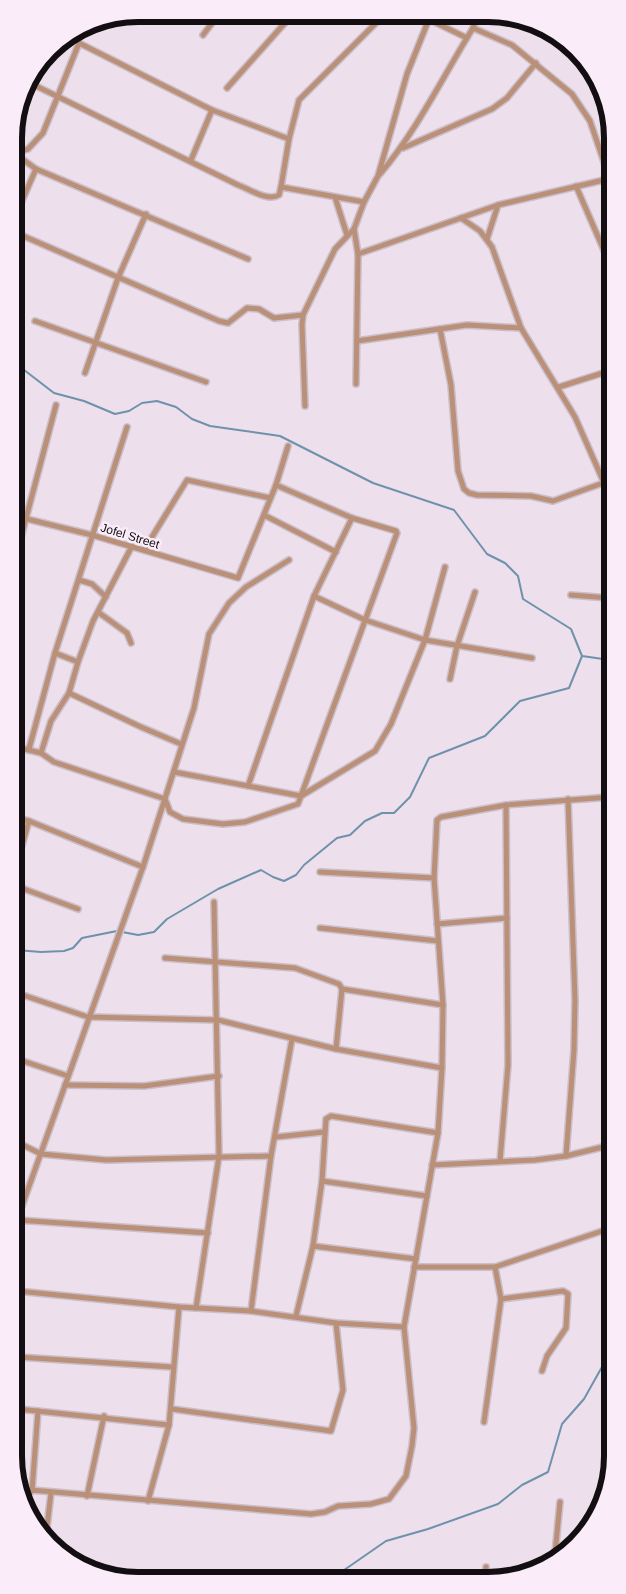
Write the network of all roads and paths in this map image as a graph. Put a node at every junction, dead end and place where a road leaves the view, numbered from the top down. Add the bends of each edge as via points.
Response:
1 (212, 22) edge
2 (286, 22) edge
3 (376, 22) edge
4 (428, 22) edge
5 (433, 22) edge
6 (475, 22) edge
7 (473, 28) junction
8 (203, 35) dead end
9 (468, 38) junction
10 (78, 40) edge
11 (80, 43) junction
12 (536, 63) junction
13 (35, 86) edge
14 (226, 88) dead end
15 (58, 97) junction
16 (212, 110) junction
17 (289, 139) junction
18 (402, 148) junction
19 (23, 151) edge
20 (23, 159) edge
21 (191, 160) junction
22 (604, 162) edge
23 (36, 169) junction
24 (378, 176) junction
25 (604, 180) edge
26 (576, 186) junction
27 (281, 188) junction
28 (336, 197) junction
29 (23, 199) edge
30 (364, 202) junction
31 (498, 205) junction
32 (146, 214) junction
33 (461, 218) junction
34 (354, 229) junction
35 (23, 236) edge
36 (347, 236) junction
37 (487, 239) junction
38 (604, 252) edge
39 (358, 254) junction
40 (248, 259) dead end
41 (118, 278) junction
42 (303, 315) junction
43 (35, 321) dead end
44 (521, 328) junction
45 (440, 329) junction
46 (96, 341) junction
47 (357, 341) junction
48 (84, 373) dead end
49 (604, 373) edge
50 (206, 382) dead end
51 (356, 384) dead end
52 (559, 387) junction
53 (56, 405) dead end
54 (305, 406) dead end
55 (127, 427) dead end
56 (288, 446) dead end
57 (603, 483) joint
58 (276, 485) junction
59 (270, 498) junction
60 (264, 515) junction
61 (352, 518) junction
62 (23, 519) edge
63 (27, 520) junction
64 (23, 534) edge
65 (92, 535) junction
66 (132, 546) junction
67 (144, 550) junction
68 (336, 552) junction
69 (289, 560) dead end
70 (445, 567) dead end
71 (79, 580) junction
72 (475, 592) dead end
73 (572, 595) dead end
74 (314, 596) junction
75 (106, 597) junction
76 (604, 597) edge
77 (98, 612) junction
78 (366, 620) junction
79 (425, 640) junction
80 (131, 642) dead end
81 (457, 646) junction
82 (55, 653) junction
83 (532, 658) dead end
84 (78, 662) junction
85 (450, 680) dead end
86 (69, 693) junction
87 (181, 744) junction
88 (23, 748) edge
89 (29, 749) junction
90 (41, 753) junction
91 (174, 772) junction
92 (248, 786) junction
93 (301, 796) junction
94 (604, 797) edge
95 (165, 799) junction
96 (568, 799) junction
97 (506, 805) junction
98 (22, 819) edge
99 (29, 821) junction
100 (22, 844) edge
101 (143, 867) junction
102 (320, 872) dead end
103 (434, 878) junction
104 (22, 888) edge
105 (214, 902) dead end
106 (78, 909) dead end
107 (507, 918) junction
108 (437, 924) junction
109 (320, 928) dead end
110 (438, 941) junction
111 (165, 958) dead end
112 (216, 961) junction
113 (342, 989) junction
114 (22, 995) edge
115 (443, 1005) junction
116 (88, 1017) junction
117 (218, 1020) junction
118 (292, 1038) junction
119 (336, 1049) junction
120 (22, 1060) edge
121 (442, 1068) junction
122 (68, 1076) junction
123 (219, 1076) junction
124 (65, 1085) junction
125 (324, 1132) junction
126 (438, 1133) junction
127 (276, 1137) junction
128 (22, 1145) edge
129 (603, 1146) edge
130 (42, 1154) junction
131 (219, 1156) junction
132 (271, 1156) junction
133 (566, 1156) junction
134 (500, 1160) junction
135 (432, 1165) junction
136 (322, 1181) junction
137 (427, 1196) junction
138 (22, 1202) edge
139 (22, 1220) edge
140 (603, 1231) edge
141 (208, 1233) junction
142 (314, 1246) junction
143 (416, 1260) junction
144 (414, 1267) junction
145 (495, 1267) junction
146 (22, 1292) edge
147 (501, 1298) junction
148 (180, 1307) junction
149 (196, 1308) junction
150 (251, 1311) junction
151 (296, 1316) junction
152 (336, 1323) junction
153 (404, 1327) junction
154 (22, 1357) edge
155 (172, 1367) junction
156 (542, 1371) dead end
157 (22, 1409) edge
158 (172, 1410) junction
159 (38, 1411) junction
160 (104, 1416) junction
161 (484, 1422) dead end
162 (169, 1425) junction
163 (28, 1490) edge
164 (32, 1491) junction
165 (51, 1493) junction
166 (87, 1496) junction
167 (148, 1501) junction
168 (560, 1502) dead end
169 (47, 1526) edge
170 (556, 1549) edge
171 (486, 1567) dead end
172 (485, 1572) edge

1 - 8 street
2 - 14 street
3 - 17 street via 299,100
4 - 24 street via 398,99
5 - 9 street
6 - 7 street
7 - 9 street
7 - 12 street via 512,45
9 - 18 street
10 - 11 street
11 - 15 street
11 - 16 street
12 - 18 street via 506,98 492,109
12 - 22 street via 572,94 590,121
13 - 15 street
15 - 19 street via 43,133 28,150
15 - 21 street
16 - 17 street
16 - 21 street
17 - 27 street
18 - 24 street
20 - 23 street
21 - 27 street via 238,185 270,197 279,195
23 - 29 street
23 - 32 street
24 - 30 street
25 - 26 street
26 - 31 street
26 - 38 street
27 - 28 street
28 - 30 street
28 - 36 street
30 - 34 street
31 - 33 street
31 - 37 street
32 - 40 street
32 - 41 street
33 - 37 street
33 - 39 street
34 - 36 street
34 - 39 street
35 - 41 street
36 - 42 street via 334,249
37 - 44 street
39 - 47 street
41 - 42 street via 224,323 247,308 259,309 274,318
41 - 46 street
42 - 54 street
43 - 46 street
44 - 45 street via 466,325
44 - 52 street
45 - 47 street
45 - 57 street via 451,385 458,471 464,489 477,495 531,496 553,501
46 - 48 street
46 - 50 street
47 - 51 street
49 - 52 street
52 - 57 street
53 - 63 street
55 - 65 street
56 - 58 street
58 - 59 street
58 - 61 street
59 - 60 street
59 - 67 street via 187,480
60 - 67 street, Jofel Street via 238,578
60 - 68 street
61 - 68 street
61 - 78 street via 396,530 397,533
62 - 63 street, Jofel Street
63 - 64 street
63 - 65 street, Jofel Street
65 - 66 street, Jofel Street
65 - 71 street
66 - 67 street, Jofel Street
66 - 75 street
68 - 74 street
69 - 87 street via 246,587 229,603 217,621 205,648 194,708
70 - 79 street
71 - 75 street via 92,584
71 - 82 street
72 - 81 street
73 - 76 street
74 - 78 street
74 - 92 street
75 - 77 street
77 - 80 street via 127,634
77 - 84 street
78 - 79 street
78 - 93 street
79 - 81 street
79 - 93 street via 391,724 374,751
81 - 83 street
81 - 85 street
82 - 84 street
82 - 89 street
84 - 86 street
86 - 87 street
86 - 90 street via 51,720
87 - 91 street
88 - 89 street
89 - 90 street
90 - 95 street via 54,762
91 - 92 street
91 - 95 street
92 - 93 street
93 - 95 street via 296,806 245,822 223,824 183,820 170,812
94 - 96 street
95 - 101 street
96 - 97 street
96 - 133 street via 575,1000
97 - 103 street via 438,818
97 - 107 street
98 - 99 street
99 - 100 street
99 - 101 street
101 - 116 street
102 - 103 street
103 - 108 street
104 - 106 street
105 - 112 street
107 - 108 street
107 - 134 street via 508,1064
108 - 110 street
109 - 110 street
110 - 115 street
111 - 112 street
112 - 113 street via 295,968 330,979
112 - 117 street
113 - 115 street
113 - 119 street
114 - 116 street
115 - 121 street
116 - 117 street
116 - 122 street
117 - 118 street
117 - 123 street
118 - 119 street
118 - 127 street
119 - 121 street
120 - 122 street
121 - 126 street
122 - 124 street
123 - 124 street via 144,1086
123 - 131 street
124 - 130 street
125 - 126 street via 326,1119 331,1116
125 - 127 street
125 - 136 street
126 - 135 street
127 - 132 street
128 - 130 street
129 - 133 street
130 - 131 street via 106,1160
130 - 138 street
131 - 132 street
131 - 141 street
132 - 150 street
133 - 134 street
134 - 135 street
135 - 137 street
136 - 137 street
136 - 142 street
137 - 143 street
139 - 141 street
140 - 145 street
141 - 149 street
142 - 143 street
142 - 151 street
143 - 144 street
144 - 145 street
144 - 153 street
145 - 147 street
146 - 148 street
147 - 156 street via 563,1291 568,1294 566,1328 547,1356
147 - 161 street
148 - 149 street
148 - 155 street
149 - 150 street
150 - 151 street
151 - 152 street
152 - 153 street
152 - 158 street via 342,1390 331,1431
153 - 167 street via 414,1428 406,1476 389,1499 371,1504 338,1506 311,1514
154 - 155 street
155 - 158 street
157 - 159 street
158 - 162 street
159 - 160 street
159 - 164 street
160 - 162 street
160 - 166 street
162 - 167 street
163 - 164 street
164 - 165 street
165 - 166 street
165 - 169 street
166 - 167 street
168 - 170 street
171 - 172 street

